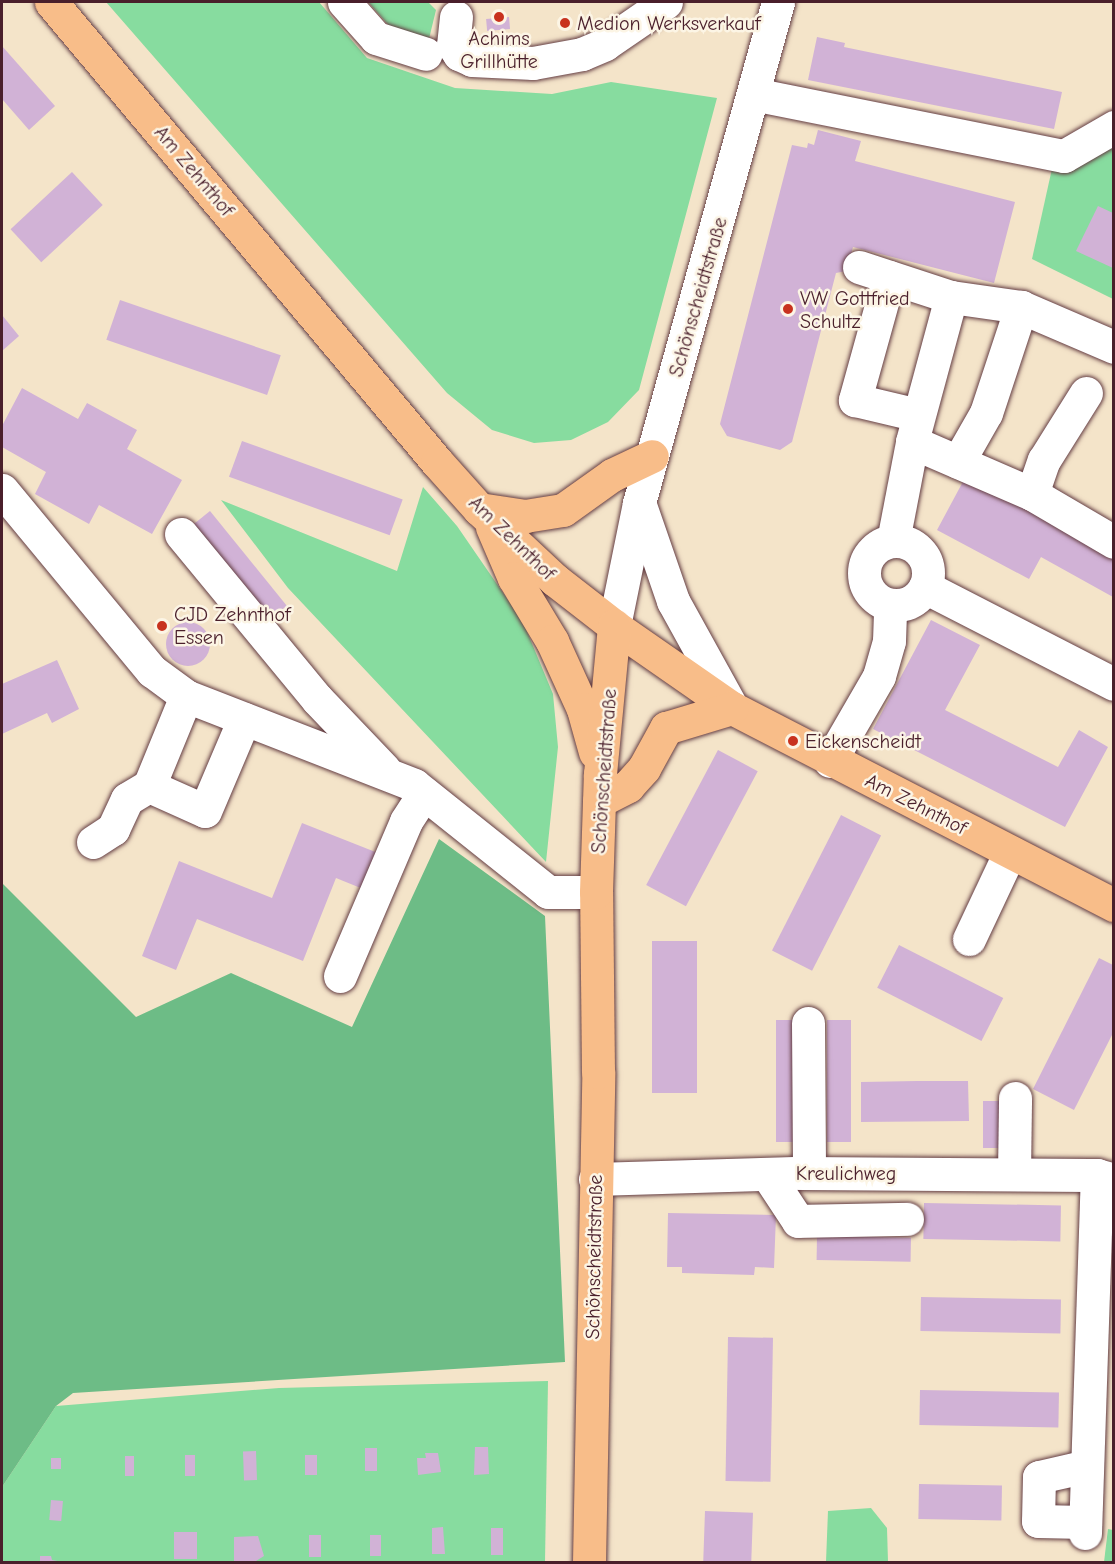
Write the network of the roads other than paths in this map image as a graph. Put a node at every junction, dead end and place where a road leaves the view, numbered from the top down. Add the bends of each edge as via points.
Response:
1 (51, 2) edge
2 (344, 2) edge
3 (666, 2) edge
4 (778, 2) edge
5 (456, 17) dead end
6 (426, 54) dead end
7 (753, 94) junction
8 (1113, 127) edge
9 (859, 267) dead end
10 (890, 277) junction
11 (951, 297) junction
12 (1021, 307) junction
13 (1113, 347) edge
14 (1086, 393) dead end
15 (915, 428) junction
16 (652, 456) junction
17 (958, 462) junction
18 (2, 490) edge
19 (1032, 494) junction
20 (639, 503) junction
21 (483, 513) junction
22 (182, 534) dead end
23 (893, 541) junction
24 (1113, 542) edge
25 (925, 587) junction
26 (890, 605) junction
27 (614, 626) junction
28 (1113, 684) edge
29 (186, 696) junction
30 (732, 708) junction
31 (244, 719) junction
32 (830, 760) junction
33 (389, 774) junction
34 (149, 786) junction
35 (600, 788) junction
36 (424, 793) junction
37 (93, 842) dead end
38 (1010, 852) junction
39 (596, 892) junction
40 (1113, 905) edge
41 (969, 939) dead end
42 (340, 975) dead end
43 (807, 1023) dead end
44 (1015, 1098) dead end
45 (809, 1173) junction
46 (767, 1174) junction
47 (1014, 1174) junction
48 (1105, 1177) edge
49 (595, 1179) junction
50 (907, 1219) dead end
51 (1087, 1466) junction
52 (589, 1563) edge

1 - 21 main road, Am Zehnthof
2 - 6 street via 376,38
3 - 5 street via 605,44 582,54 533,63 472,60 459,54 453,45
4 - 7 street, Schönscheidtstraße
7 - 8 street via 1064,156
7 - 16 street, Schönscheidtstraße
9 - 10 street
10 - 11 street
10 - 15 street via 855,400
11 - 12 street
11 - 15 street
12 - 13 street
12 - 17 street via 986,413
14 - 19 street via 1044,460
15 - 17 street
15 - 23 street
16 - 20 street, Schönscheidtstraße
16 - 21 main road via 612,475 563,510 525,516
17 - 19 street
18 - 29 street via 152,671
19 - 24 street
20 - 27 street, Schönscheidtstraße
20 - 30 street via 673,601
21 - 27 main road, Am Zehnthof via 560,584
21 - 35 main road via 583,708
22 - 33 street via 317,699
23 - 25 street via 915,547 922,555 928,576
23 - 26 street via 874,549 864,566 866,586 872,595
25 - 26 street via 910,602
25 - 28 street
26 - 32 street via 889,641 879,676
27 - 30 main road, Am Zehnthof
27 - 35 main road, Schönscheidtstraße
29 - 31 street
29 - 34 street
30 - 32 main road, Am Zehnthof
30 - 35 main road via 666,728 644,768 628,786
31 - 33 street
31 - 34 street via 206,811
32 - 38 main road, Am Zehnthof
33 - 36 street
34 - 37 street via 127,799 113,829
35 - 39 main road, Schönscheidtstraße
36 - 39 street via 548,892
36 - 42 street via 406,821
38 - 40 main road, Am Zehnthof
38 - 41 street
39 - 49 main road, Schönscheidtstraße
43 - 45 street
44 - 47 street
45 - 46 street, Kreulichweg
45 - 47 street, Kreulichweg
46 - 49 street, Kreulichweg
46 - 50 street via 798,1221
47 - 48 street, Kreulichweg
48 - 51 street, Kreulichweg
49 - 52 main road, Schönscheidtstraße
51 - 51 street, Kreulichweg via 1085,1528 1038,1521 1039,1477

